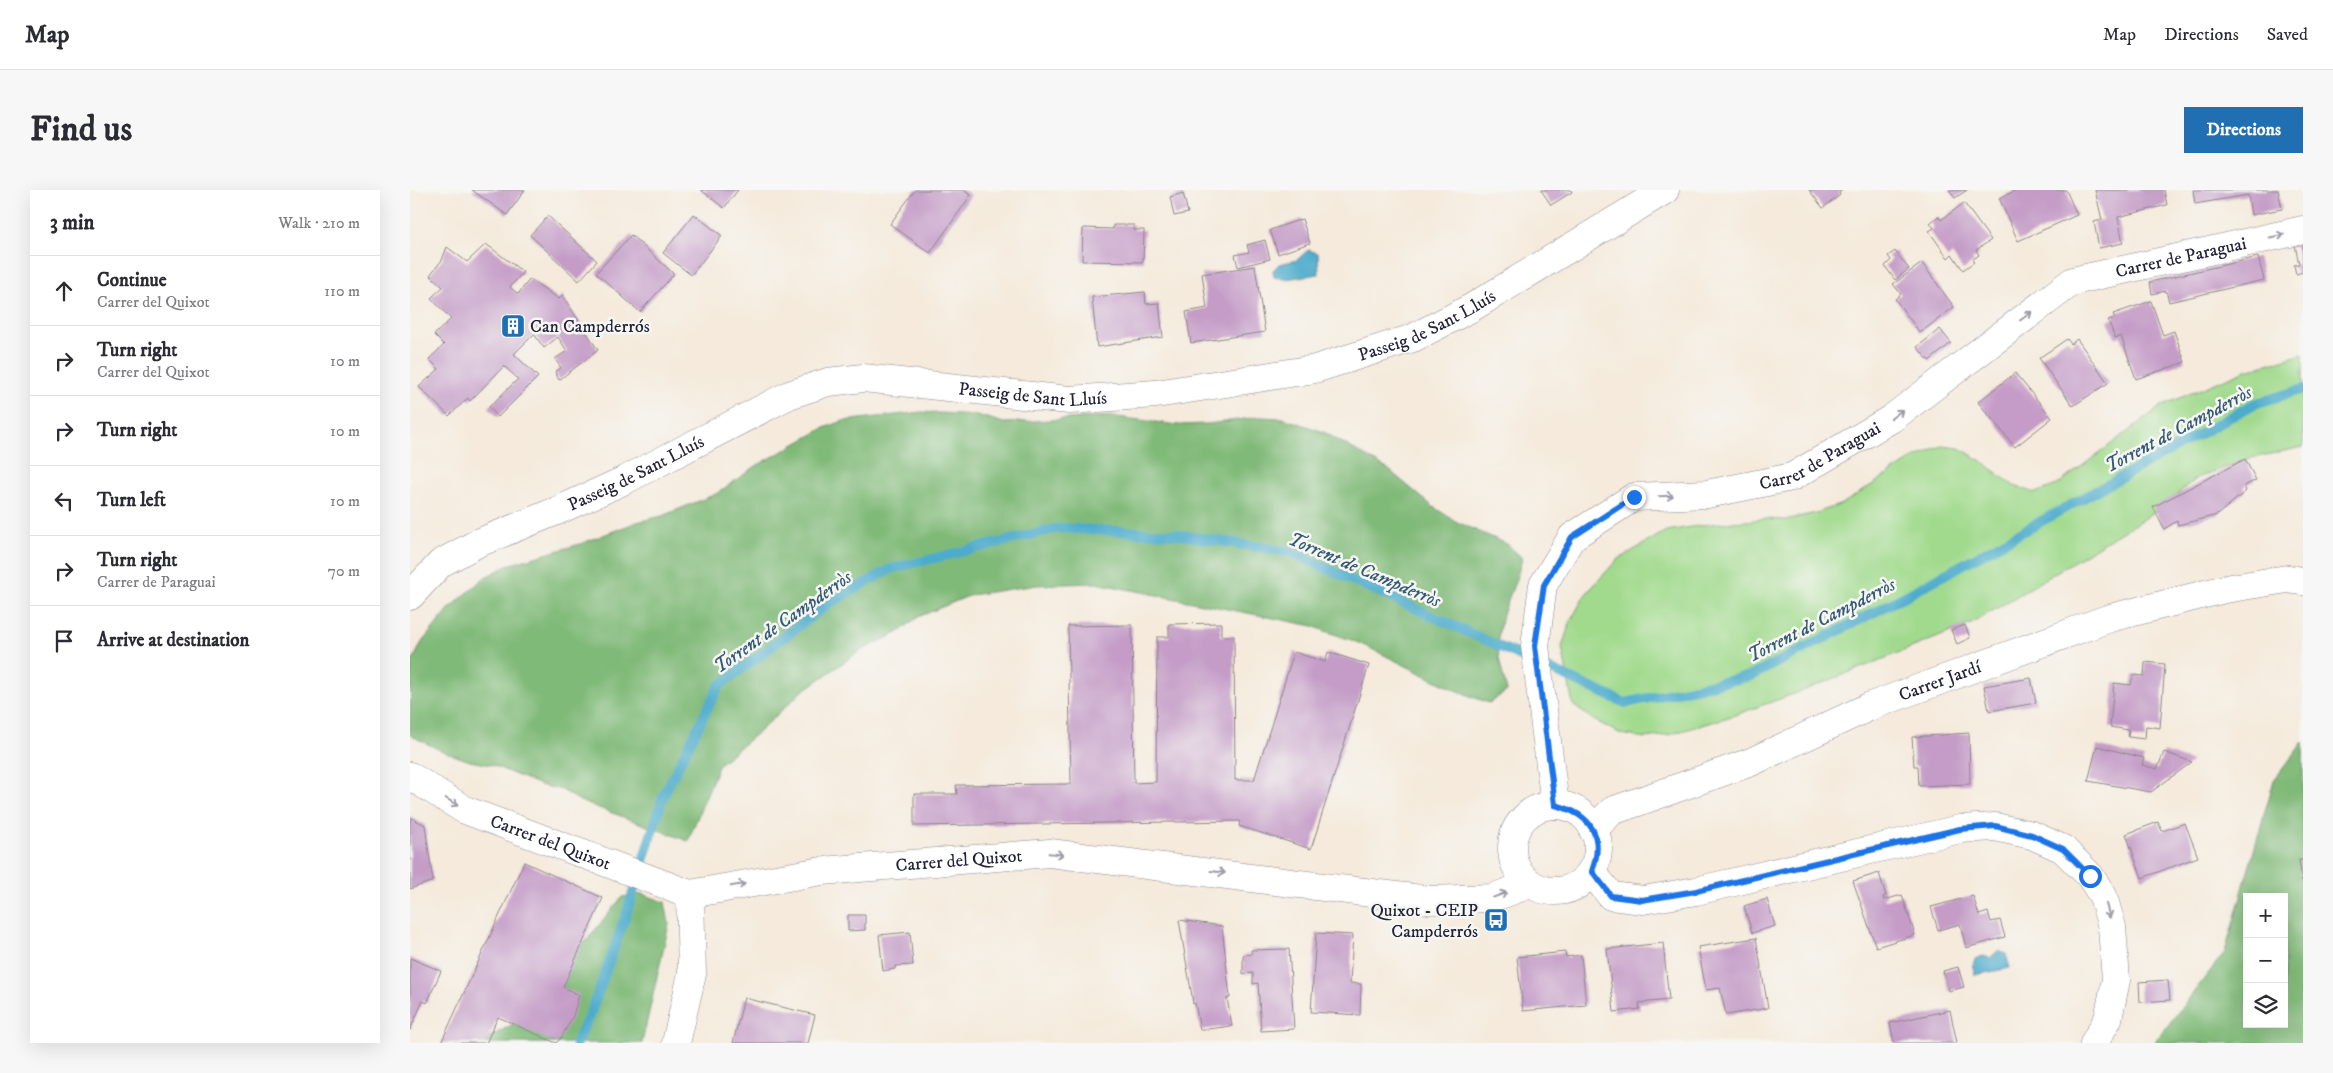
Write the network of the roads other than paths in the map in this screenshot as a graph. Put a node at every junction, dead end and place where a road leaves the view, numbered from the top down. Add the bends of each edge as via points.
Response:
1 (1666, 190) edge
2 (2303, 230) edge
3 (2303, 581) edge
4 (410, 596) edge
5 (410, 776) edge
6 (1555, 805) junction
7 (1593, 830) junction
8 (1592, 871) junction
9 (1530, 884) junction
10 (690, 894) junction
11 (676, 1043) edge
12 (2094, 1043) edge

1 - 4 street, Passeig de Sant Lluís via 1471,308 1413,338 1315,369 1156,394 1069,400 863,378 828,382 789,395 616,484 478,543 441,563
6 -> 2 street, Carrer de Paraguai via 1535,646 1544,585 1572,537 1634,497 1707,494 1792,477 1891,419 2073,281
3 - 7 street, Carrer Jardí via 2287,579 2225,590 2110,618 1871,706 1752,762 1612,811
5 -> 10 street, Carrer del Quixot via 465,810
6 - 7 street via 1572,809 1585,818
6 - 9 street via 1528,815 1512,840 1513,859
7 - 8 street via 1597,857
8 - 9 street via 1573,887 1559,891 1544,890
8 -> 12 street via 1611,896 1642,900 1696,891 1960,829 1995,826 2032,835 2063,849 2090,876 2104,896 2112,927 2116,980 2108,1019
10 -> 9 street, Carrer del Quixot via 822,871 1050,853 1429,900 1492,898
10 - 11 street via 692,974

